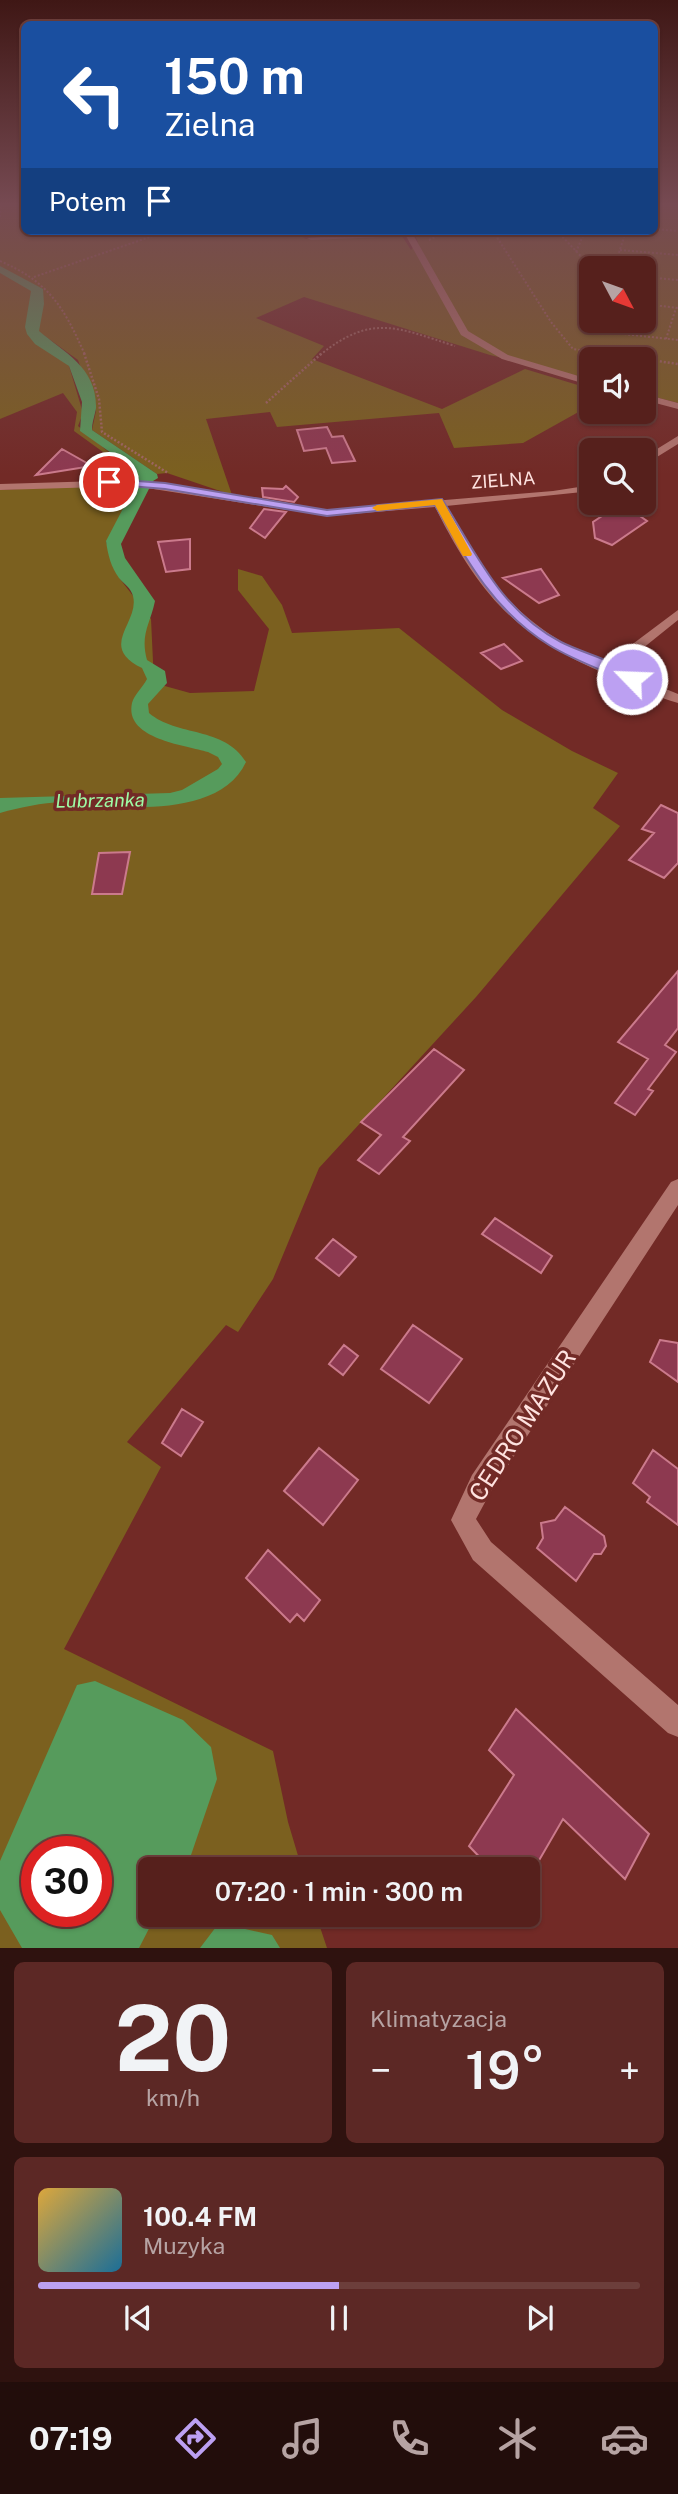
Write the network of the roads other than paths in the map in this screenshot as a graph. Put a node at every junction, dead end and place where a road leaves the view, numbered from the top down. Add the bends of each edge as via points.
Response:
1 (442, 294) edge
2 (579, 379) edge
3 (656, 400) edge
4 (678, 406) edge
5 (678, 439) edge
6 (656, 453) edge
7 (0, 486) edge
8 (579, 490) edge
9 (438, 502) junction
10 (678, 614) edge
11 (608, 669) junction
12 (678, 699) edge
13 (678, 1188) edge
14 (678, 1723) edge

1 - 2 street via 464,333 505,357
3 - 4 street
5 - 6 street
7 - 9 street, ZIELNA via 134,483 327,513
8 - 9 street, ZIELNA
9 - 11 street via 480,574 513,613 554,643
10 - 11 street
11 - 12 street
13 - 14 street, CEDRO MAZUR via 481,1484 463,1520 482,1551

